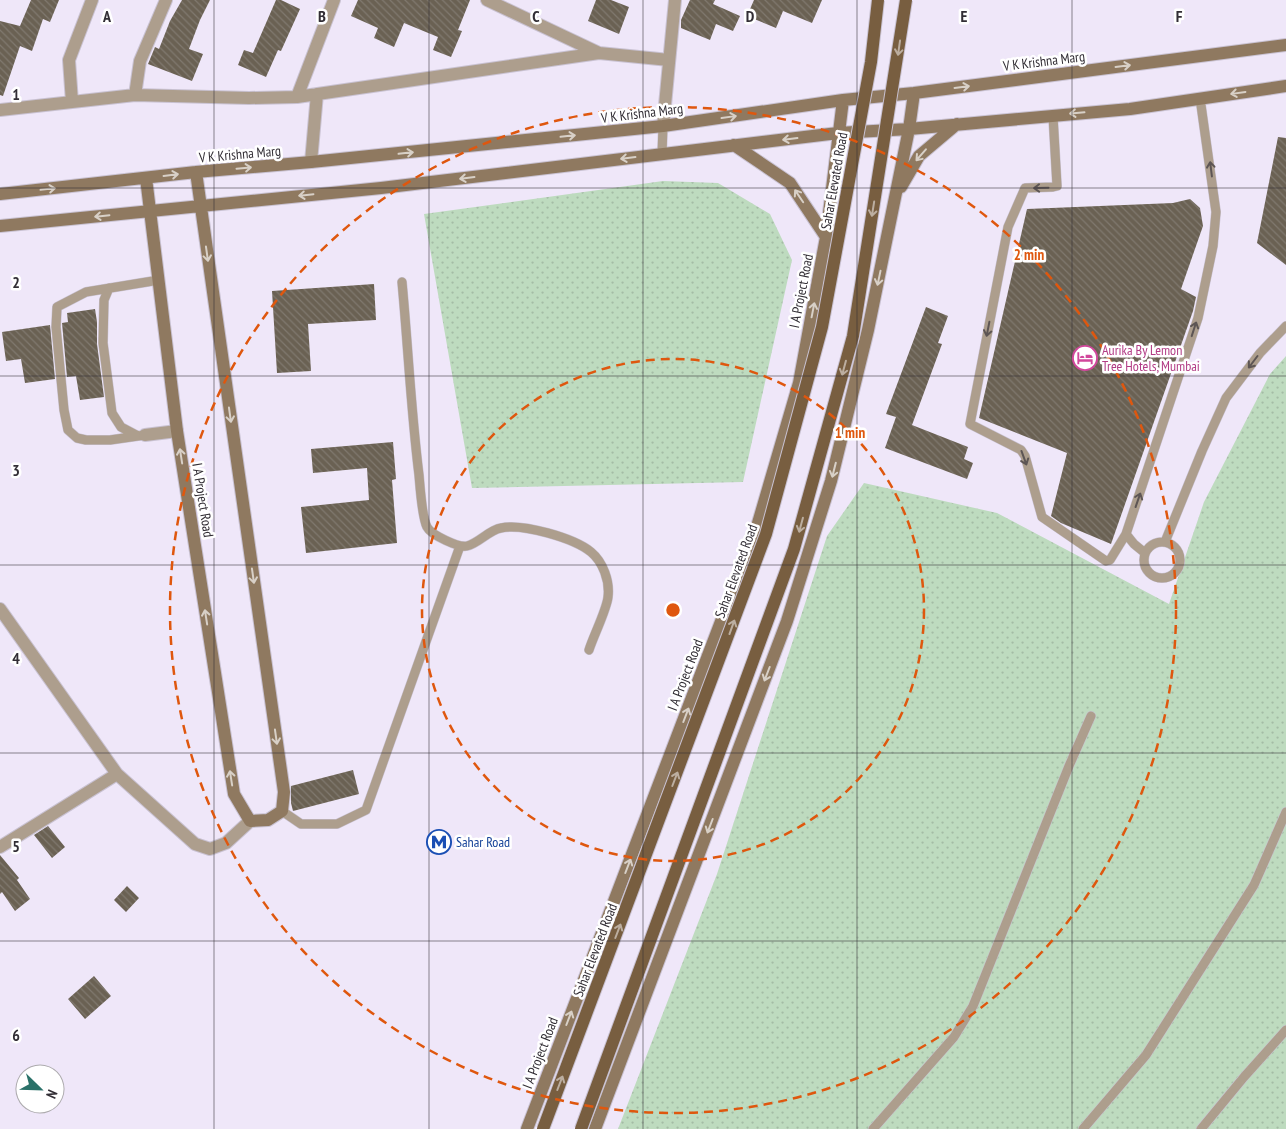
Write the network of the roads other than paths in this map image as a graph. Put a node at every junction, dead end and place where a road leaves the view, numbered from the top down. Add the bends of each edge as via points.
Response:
1 (92, 0) edge
2 (166, 0) edge
3 (334, 0) edge
4 (487, 0) edge
5 (675, 0) edge
6 (878, 0) edge
7 (906, 0) edge
8 (1286, 45) edge
9 (598, 53) junction
10 (669, 60) junction
11 (1286, 86) edge
12 (914, 93) junction
13 (317, 94) junction
14 (135, 96) junction
15 (297, 97) junction
16 (1200, 98) junction
17 (843, 100) junction
18 (72, 102) junction
19 (0, 110) edge
20 (1053, 116) junction
21 (957, 124) junction
22 (663, 126) junction
23 (909, 128) junction
24 (838, 133) junction
25 (734, 145) junction
26 (662, 154) junction
27 (312, 162) junction
28 (196, 172) junction
29 (146, 178) junction
30 (0, 194) edge
31 (896, 196) junction
32 (200, 206) junction
33 (150, 212) junction
34 (0, 226) edge
35 (826, 236) junction
36 (159, 280) junction
37 (402, 282) dead end
38 (109, 288) junction
39 (1286, 326) edge
40 (177, 431) junction
41 (141, 436) junction
42 (1126, 534) junction
43 (1165, 542) junction
44 (460, 546) junction
45 (1145, 553) junction
46 (0, 608) edge
47 (589, 650) dead end
48 (1091, 716) dead end
49 (117, 774) junction
50 (282, 811) junction
51 (1286, 812) edge
52 (250, 822) junction
53 (0, 847) edge
54 (1286, 1030) edge
55 (527, 1129) edge
56 (543, 1129) edge
57 (581, 1129) edge
58 (595, 1129) edge
59 (873, 1129) edge
60 (1083, 1129) edge
61 (1201, 1129) edge

1 - 18 street via 69,60
2 - 14 street via 140,61
3 - 15 street
4 - 9 street
5 - 10 street
56 -> 6 main road, Sahar Elevated Road, bridge via 766,534 822,327 871,62
7 -> 57 main road, bridge via 853,336 794,549
12 -> 8 main road, V K Krishna Marg
9 - 10 street
9 - 13 street
10 - 22 street
11 -> 16 main road
12 - 17 main road, V K Krishna Marg
12 - 23 main road
13 - 15 street
13 - 27 street
14 - 15 street
14 - 18 street
16 -> 20 main road
42 -> 16 lane via 1198,318 1213,246 1216,212
22 -> 17 main road, V K Krishna Marg
17 - 24 main road, I A Project Road
18 - 19 street
20 - 21 main road
20 -> 42 lane via 1057,186 1025,188 1008,227 970,424 1021,450 1042,517 1106,561 1110,560
21 - 23 main road
21 -> 31 main road via 919,156
22 - 26 lane
27 -> 22 main road, V K Krishna Marg
23 - 24 main road
23 - 31 main road
24 -> 25 main road
24 - 35 main road, I A Project Road
25 - 26 main road
35 -> 25 main road via 790,183
26 -> 32 main road
28 -> 27 main road, V K Krishna Marg
29 -> 28 main road, V K Krishna Marg
28 - 32 main road
30 -> 29 main road, V K Krishna Marg
29 - 33 main road, I A Project Road
31 -> 58 main road via 831,482 787,621
32 - 33 main road
32 -> 50 main road via 284,792
33 -> 34 main road
33 - 36 main road, I A Project Road
55 -> 35 main road, I A Project Road via 756,530 799,382
36 - 38 lane
36 - 40 main road, I A Project Road
37 - 44 lane via 414,438 427,528 438,537
38 - 41 lane via 104,300 103,343 112,413 121,427
38 - 41 lane via 86,292 57,307 56,327 68,430 77,438 86,440
39 -> 43 lane via 1260,353 1226,398
40 - 41 street
52 -> 40 main road, I A Project Road via 234,794
42 - 45 lane
43 - 45 lane via 1152,545
43 - 45 lane via 1174,547 1179,558 1177,569 1167,577 1156,576 1147,570
44 - 47 lane via 467,546 500,528 525,528 549,533 591,552 604,570 608,597
44 - 50 lane via 366,810 338,824 301,824
46 - 49 street
48 - 59 lane via 973,1006 954,1037
49 - 52 street via 195,844 210,849 226,843
49 - 53 street
50 - 52 main road via 268,820
51 - 60 lane via 1254,884 1146,1055
54 - 61 lane

